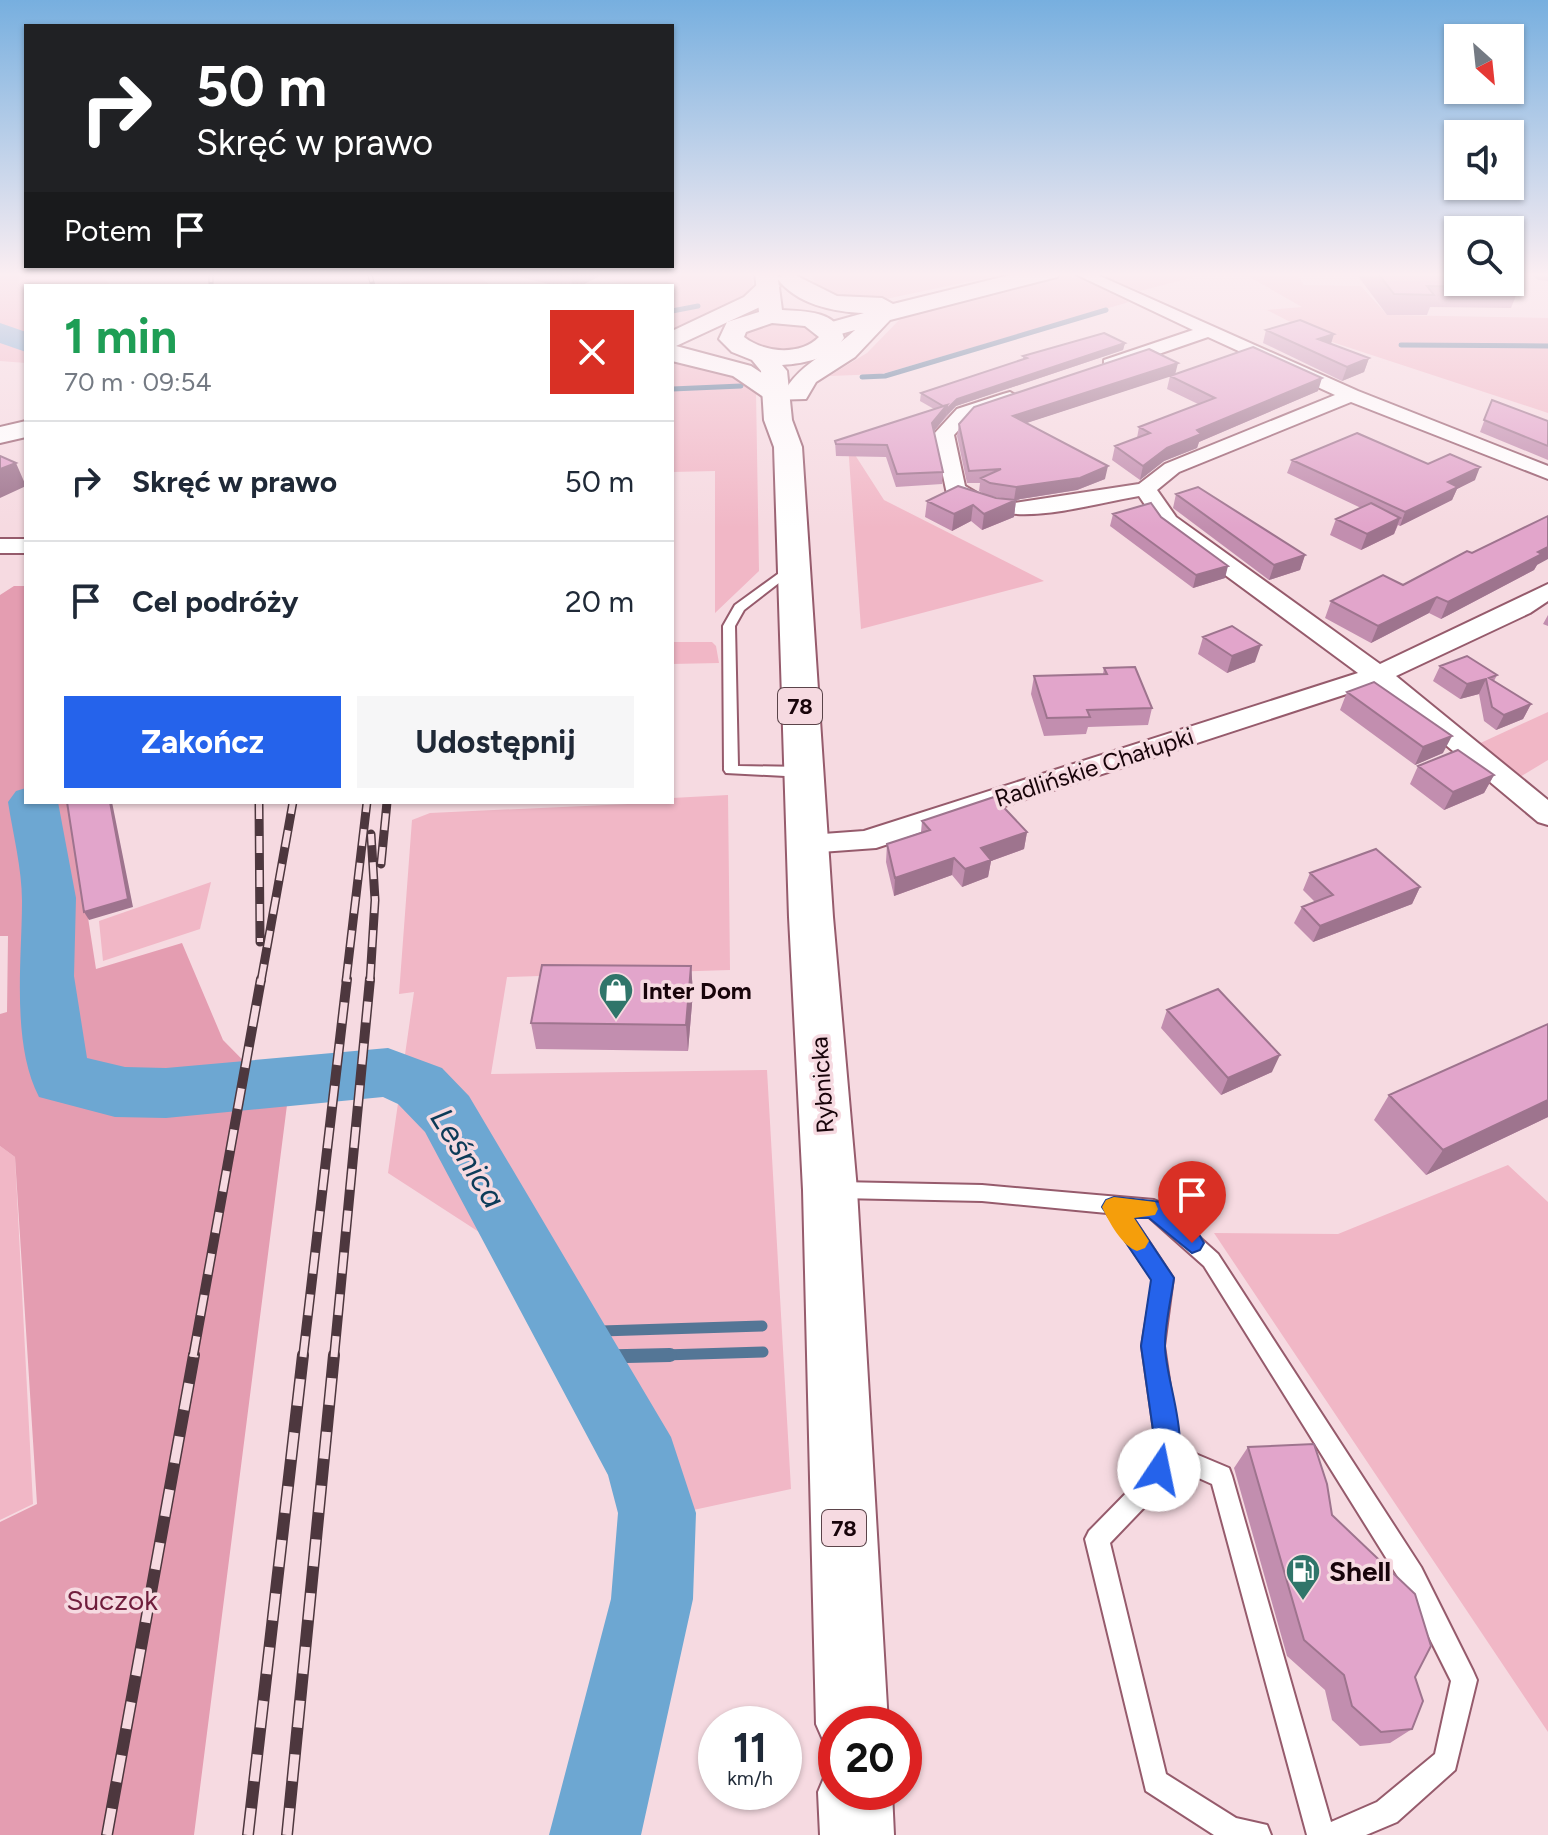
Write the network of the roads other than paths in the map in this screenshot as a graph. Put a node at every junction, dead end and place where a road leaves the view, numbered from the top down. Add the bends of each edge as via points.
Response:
1 (703, 358) edge
2 (758, 358) edge
3 (800, 358) edge
4 (837, 358) edge
5 (1129, 358) edge
6 (1268, 358) edge
7 (1093, 370) edge
8 (1036, 389) edge
9 (787, 394) junction
10 (1351, 395) junction
11 (1548, 473) edge
12 (1145, 489) junction
13 (0, 546) edge
14 (24, 546) edge
15 (793, 567) junction
16 (1548, 591) edge
17 (1378, 675) junction
18 (804, 772) junction
19 (1548, 815) edge
20 (807, 843) junction
21 (830, 1190) junction
22 (1114, 1207) junction
23 (1169, 1454) junction
24 (851, 1706) edge
25 (856, 1810) edge
26 (857, 1835) edge
27 (1257, 1835) edge
28 (1321, 1835) edge
29 (1334, 1835) edge

1 - 9 main road
2 - 9 main road, Rybnicka / 78 via 774,371
3 - 9 main road, Rybnicka / 78 via 791,371
4 - 9 main road
5 - 7 street
6 - 10 street
8 - 12 street via 964,413 944,434 955,489 981,504 1014,510
9 - 15 main road, Rybnicka / 78 via 797,420 788,447
10 - 11 street
10 - 12 street via 1172,468
12 - 17 street via 1168,522
13 - 14 street
15 - 18 main road, Rybnicka / 78
15 - 18 lane via 739,608 729,626 731,770
16 - 17 street, Radlińskie Chałupki
17 - 19 street
17 - 20 street, Radlińskie Chałupki via 865,841
18 - 20 main road, Rybnicka / 78
20 - 21 main road, Rybnicka / 78
21 - 22 lane via 982,1193
21 - 24 main road, Rybnicka / 78
22 - 23 lane via 1163,1278 1153,1346
22 - 29 lane via 1154,1209 1211,1260 1412,1576 1464,1680 1446,1761 1387,1812
23 - 27 lane via 1149,1486 1097,1539 1155,1782 1232,1831
23 - 28 lane via 1221,1476
25 - 26 main road

